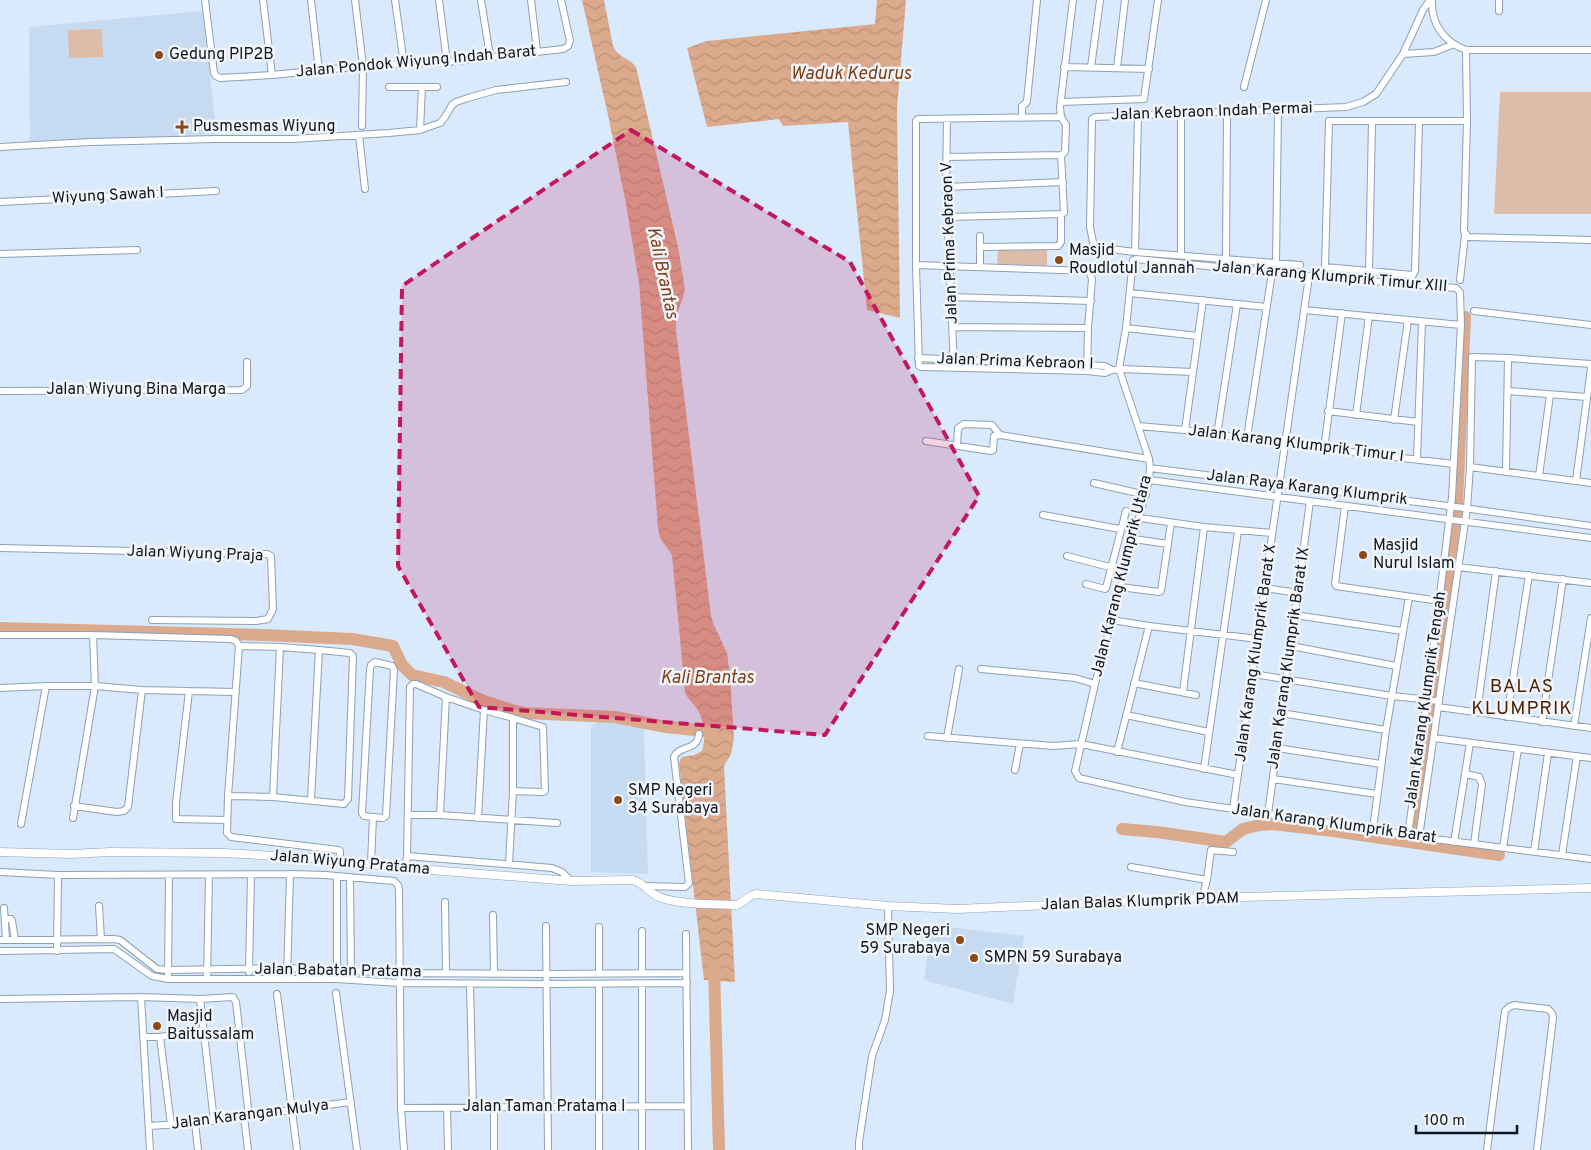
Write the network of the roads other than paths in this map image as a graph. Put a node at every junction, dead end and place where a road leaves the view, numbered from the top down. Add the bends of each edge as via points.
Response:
1 (205, 0) edge
2 (263, 0) edge
3 (311, 0) edge
4 (355, 0) edge
5 (395, 0) edge
6 (439, 0) edge
7 (481, 0) edge
8 (530, 0) edge
9 (561, 0) edge
10 (1037, 0) edge
11 (1073, 0) edge
12 (1100, 0) edge
13 (1126, 0) edge
14 (1158, 0) edge
15 (1266, 0) edge
16 (1431, 0) edge
17 (1499, 0) edge
18 (1499, 12) dead end
19 (1454, 44) junction
20 (1466, 50) junction
21 (1591, 50) edge
22 (537, 51) junction
23 (1403, 54) junction
24 (490, 56) junction
25 (447, 62) junction
26 (404, 64) junction
27 (363, 66) junction
28 (1064, 67) junction
29 (1091, 67) junction
30 (1117, 68) junction
31 (1149, 69) junction
32 (319, 71) junction
33 (272, 75) junction
34 (566, 82) dead end
35 (389, 87) dead end
36 (422, 87) junction
37 (437, 87) dead end
38 (1244, 87) dead end
39 (1061, 110) junction
40 (1278, 110) junction
41 (1227, 112) junction
42 (1022, 113) junction
43 (1180, 114) junction
44 (1138, 115) junction
45 (947, 119) junction
46 (1467, 121) junction
47 (1372, 122) junction
48 (1419, 122) junction
49 (362, 126) dead end
50 (420, 130) junction
51 (360, 135) junction
52 (0, 147) edge
53 (1061, 155) junction
54 (947, 157) junction
55 (1063, 182) junction
56 (946, 188) junction
57 (365, 189) dead end
58 (216, 191) dead end
59 (0, 202) edge
60 (1061, 214) junction
61 (948, 217) junction
62 (1465, 235) junction
63 (980, 236) dead end
64 (1591, 240) edge
65 (980, 247) junction
66 (137, 250) dead end
67 (0, 254) edge
68 (1181, 255) junction
69 (1136, 256) junction
70 (1226, 258) junction
71 (1276, 263) junction
72 (916, 264) junction
73 (950, 265) junction
74 (1300, 265) dead end
75 (980, 266) junction
76 (1272, 272) junction
77 (1369, 272) junction
78 (1309, 276) junction
79 (1460, 280) dead end
80 (1130, 293) junction
81 (1460, 295) joint
82 (951, 297) junction
83 (1203, 300) junction
84 (1091, 301) junction
85 (1237, 304) junction
86 (1267, 307) junction
87 (1304, 310) junction
88 (1474, 311) dead end
89 (1342, 313) junction
90 (1369, 316) junction
91 (1408, 320) junction
92 (1422, 322) junction
93 (1461, 325) junction
94 (1591, 325) edge
95 (952, 327) junction
96 (1088, 328) junction
97 (1126, 328) junction
98 (1198, 336) junction
99 (918, 358) junction
100 (1508, 358) junction
101 (954, 359) junction
102 (247, 362) dead end
103 (1591, 366) edge
104 (954, 367) junction
105 (1087, 368) junction
106 (1115, 369) junction
107 (1193, 372) junction
108 (0, 391) edge
109 (1508, 391) junction
110 (1550, 395) junction
111 (1587, 397) junction
112 (1328, 411) junction
113 (1356, 415) junction
114 (1394, 420) junction
115 (1418, 422) junction
116 (1138, 426) junction
117 (1186, 430) junction
118 (1000, 435) junction
119 (1217, 435) junction
120 (1246, 438) junction
121 (926, 440) dead end
122 (1285, 444) junction
123 (957, 445) junction
124 (1324, 449) junction
125 (1146, 459) junction
126 (1417, 460) junction
127 (1454, 464) junction
128 (1470, 467) junction
129 (1150, 468) junction
130 (1506, 472) junction
131 (1539, 476) junction
132 (1149, 480) junction
133 (1576, 482) junction
134 (1094, 483) dead end
135 (1591, 483) edge
136 (1280, 484) junction
137 (1146, 495) junction
138 (1278, 497) junction
139 (1310, 501) junction
140 (1345, 506) junction
141 (1453, 506) junction
142 (1466, 508) junction
143 (1126, 511) dead end
144 (1042, 515) dead end
145 (1140, 518) junction
146 (1451, 520) junction
147 (1463, 521) junction
148 (1171, 523) junction
149 (1591, 526) edge
150 (1204, 527) junction
151 (1120, 529) junction
152 (1238, 531) junction
153 (1272, 533) junction
154 (1591, 538) edge
155 (1134, 539) junction
156 (1168, 544) junction
157 (0, 548) edge
158 (1067, 556) dead end
159 (1458, 567) junction
160 (1118, 568) junction
161 (1496, 571) junction
162 (1529, 575) junction
163 (1563, 579) junction
164 (1591, 582) edge
165 (1086, 584) dead end
166 (1120, 587) junction
167 (1265, 588) junction
168 (1298, 594) junction
169 (1409, 597) junction
170 (1440, 601) junction
171 (1295, 615) junction
172 (1591, 618) edge
173 (152, 620) dead end
174 (1112, 620) junction
175 (1149, 626) junction
176 (1191, 631) junction
177 (1402, 632) junction
178 (1223, 634) junction
179 (0, 635) edge
180 (93, 635) junction
181 (1258, 638) junction
182 (239, 646) junction
183 (1290, 646) junction
184 (280, 647) junction
185 (318, 650) junction
186 (1396, 666) junction
187 (959, 669) dead end
188 (981, 669) dead end
189 (1252, 674) junction
190 (1286, 679) junction
191 (1092, 683) junction
192 (1134, 683) junction
193 (46, 686) junction
194 (95, 686) junction
195 (0, 688) edge
196 (142, 690) junction
197 (189, 691) junction
198 (236, 692) junction
199 (1183, 692) junction
200 (1196, 695) dead end
201 (1392, 696) junction
202 (446, 697) junction
203 (1434, 701) junction
204 (484, 710) junction
205 (1477, 712) junction
206 (1281, 713) junction
207 (1126, 715) junction
208 (1507, 717) junction
209 (513, 718) junction
210 (1542, 722) junction
211 (1574, 726) junction
212 (1591, 728) edge
213 (1386, 730) junction
214 (1209, 732) junction
215 (699, 734) dead end
216 (928, 736) dead end
217 (947, 738) junction
218 (1434, 738) junction
219 (1470, 743) junction
220 (1020, 744) junction
221 (1081, 744) junction
222 (1277, 748) junction
223 (1518, 749) junction
224 (1117, 752) junction
225 (1548, 753) junction
226 (1577, 756) junction
227 (1591, 758) edge
228 (1381, 764) junction
229 (1204, 769) junction
230 (1016, 770) dead end
231 (1466, 774) junction
232 (1238, 775) junction
233 (1079, 778) joint
234 (1272, 778) junction
235 (512, 791) junction
236 (1378, 794) junction
237 (228, 796) junction
238 (273, 797) junction
239 (311, 800) junction
240 (74, 806) junction
241 (1234, 809) junction
242 (1268, 814) junction
243 (408, 815) junction
244 (440, 815) junction
245 (374, 817) junction
246 (73, 818) dead end
247 (478, 818) junction
248 (227, 820) junction
249 (511, 820) junction
250 (557, 823) dead end
251 (22, 824) dead end
252 (1373, 829) junction
253 (1414, 836) junction
254 (1454, 842) junction
255 (1474, 844) junction
256 (1503, 848) junction
257 (0, 852) edge
258 (1233, 852) dead end
259 (1534, 852) junction
260 (1562, 855) junction
261 (407, 856) junction
262 (1591, 859) edge
263 (340, 861) junction
264 (371, 864) junction
265 (509, 864) junction
266 (1130, 867) dead end
267 (405, 868) junction
268 (0, 872) edge
269 (290, 874) junction
270 (58, 875) junction
271 (169, 875) junction
272 (209, 875) junction
273 (252, 876) junction
274 (337, 876) junction
275 (350, 877) junction
276 (1207, 880) junction
277 (571, 881) junction
278 (644, 886) junction
279 (1591, 888) edge
280 (1202, 898) junction
281 (445, 902) dead end
282 (693, 903) joint
283 (98, 906) dead end
284 (888, 906) junction
285 (4, 908) dead end
286 (492, 915) dead end
287 (5, 919) junction
288 (546, 926) dead end
289 (599, 928) dead end
290 (642, 931) dead end
291 (686, 934) dead end
292 (15, 939) junction
293 (57, 939) junction
294 (100, 939) junction
295 (3, 940) edge
296 (0, 951) edge
297 (57, 951) junction
298 (288, 968) junction
299 (249, 969) junction
300 (168, 970) junction
301 (208, 970) junction
302 (337, 971) junction
303 (351, 971) junction
304 (399, 973) junction
305 (446, 973) junction
306 (686, 973) junction
307 (494, 974) junction
308 (546, 974) junction
309 (599, 974) junction
310 (642, 974) junction
311 (168, 979) junction
312 (208, 979) junction
313 (248, 979) junction
314 (287, 979) junction
315 (336, 979) junction
316 (350, 980) junction
317 (400, 982) junction
318 (470, 984) junction
319 (546, 984) junction
320 (599, 984) junction
321 (642, 984) junction
322 (687, 984) junction
323 (336, 993) dead end
324 (277, 994) dead end
325 (141, 997) junction
326 (0, 999) edge
327 (200, 999) junction
328 (203, 1030) junction
329 (144, 1037) junction
330 (160, 1037) junction
331 (350, 1102) junction
332 (687, 1106) junction
333 (548, 1107) junction
334 (600, 1107) junction
335 (642, 1107) junction
336 (401, 1108) junction
337 (448, 1108) junction
338 (472, 1108) junction
339 (494, 1108) junction
340 (292, 1111) junction
341 (247, 1117) junction
342 (214, 1121) junction
343 (195, 1123) junction
344 (172, 1125) junction
345 (149, 1126) junction
346 (150, 1150) edge
347 (198, 1150) edge
348 (248, 1150) edge
349 (297, 1150) edge
350 (357, 1150) edge
351 (404, 1150) edge
352 (448, 1150) edge
353 (494, 1150) edge
354 (548, 1150) edge
355 (599, 1150) edge
356 (642, 1150) edge
357 (688, 1150) edge
358 (859, 1150) edge
359 (1487, 1150) edge
360 (1537, 1150) edge

1 - 33 street, Jalan Pondok Wiyung Indah Barat via 216,76
2 - 33 street
3 - 32 street
4 - 27 street
5 - 26 street
6 - 25 street
7 - 24 street
8 - 22 street
9 - 22 street, Jalan Pondok Wiyung Indah Barat via 569,44 563,49
10 - 42 street via 1027,102 1022,105
11 - 28 street
12 - 29 street
13 - 30 street
14 - 31 street
15 - 38 street
16 - 19 street via 1438,28
16 - 23 street, Jalan Kebraon Indah Permai
17 - 18 street
19 - 20 street
19 - 23 street via 1434,52
20 - 21 street
20 - 46 street
22 - 24 street, Jalan Pondok Wiyung Indah Barat
23 - 40 street, Jalan Kebraon Indah Permai via 1377,91 1364,102 1346,107
24 - 25 street, Jalan Pondok Wiyung Indah Barat
25 - 26 street, Jalan Pondok Wiyung Indah Barat
26 - 27 street, Jalan Pondok Wiyung Indah Barat
27 - 32 street, Jalan Pondok Wiyung Indah Barat
27 - 49 street
28 - 29 street
28 - 39 street
29 - 30 street
30 - 31 street
31 - 39 street, Jalan Kebraon Indah Permai via 1146,97 1142,100
32 - 33 street, Jalan Pondok Wiyung Indah Barat
34 - 50 street via 496,90 468,98 452,105 440,123
35 - 36 street
36 - 37 street
36 - 50 street
39 - 42 street, Jalan Kebraon Indah Permai
39 - 53 street via 1066,126 1065,151
40 - 41 street, Jalan Kebraon Indah Permai
40 - 71 street
41 - 43 street, Jalan Kebraon Indah Permai
41 - 70 street
42 - 45 street, Jalan Kebraon Indah Permai
43 - 44 street, Jalan Kebraon Indah Permai
43 - 68 street
44 - 69 street, Jalan Karang Klumprik Utara
44 - 69 street, Jalan Kebraon Indah Permai via 1092,119 1090,227 1095,248
45 - 54 street, Jalan Prima Kebraon V
45 - 72 street, Jalan Kebraon Indah Permai via 918,119 915,124
46 - 48 street
46 - 62 street
47 - 48 street
47 - 77 street
47 - 77 street via 1329,121 1327,132 1325,268
48 - 77 street via 1415,271 1410,276
50 - 51 street
51 - 52 street
51 - 57 street
53 - 54 street
53 - 55 street
54 - 56 street, Jalan Prima Kebraon V
55 - 56 street
55 - 60 street via 1064,213
56 - 61 street, Jalan Prima Kebraon V
58 - 59 street, Wiyung Sawah I
60 - 61 street
60 - 65 street via 1061,242 1058,246
61 - 73 street, Jalan Prima Kebraon V
62 - 64 street
62 - 79 street
63 - 65 street
65 - 75 street
66 - 67 street
68 - 69 street, Jalan Kebraon Indah Permai
68 - 70 street, Jalan Kebraon Indah Permai
69 - 76 street, Jalan Karang Klumprik Timur XIII
69 - 80 street, Jalan Karang Klumprik Utara via 1132,262
70 - 71 street, Jalan Kebraon Indah Permai
71 - 74 street, Jalan Kebraon Indah Permai
72 - 73 street
72 - 99 street
73 - 75 street
73 - 82 street, Jalan Prima Kebraon V
75 - 84 street via 1088,271 1092,275
76 - 78 street, Jalan Karang Klumprik Timur XIII
76 - 86 street
78 - 81 street, Jalan Karang Klumprik Timur XIII via 1456,288
78 - 87 street, Jalan Karang Klumprik Barat X
80 - 83 street
80 - 97 street, Jalan Karang Klumprik Utara
81 - 93 street, Jalan Karang Klumprik Tengah
82 - 84 street
82 - 95 street, Jalan Prima Kebraon V
83 - 85 street
83 - 98 street
84 - 96 street
85 - 86 street
85 - 119 street
86 - 120 street
87 - 89 street
87 - 122 street, Jalan Karang Klumprik Barat X
88 - 94 street
89 - 90 street
89 - 112 street
90 - 91 street
90 - 113 street
91 - 92 street
91 - 114 street
92 - 93 street
92 - 115 street
93 - 127 street, Jalan Karang Klumprik Tengah
95 - 96 street
95 - 101 street, Jalan Prima Kebraon V
96 - 105 street
97 - 98 street
97 - 106 street, Jalan Karang Klumprik Utara
98 - 107 street
99 - 101 street, Jalan Prima Kebraon I
99 - 104 street, Jalan Prima Kebraon I via 921,367
100 - 103 street
100 - 109 street
100 - 128 street, Jalan Karang Klumprik Tengah via 1472,357
101 - 104 street, Jalan Prima Kebraon V
101 - 105 street, Jalan Prima Kebraon I
102 - 108 street, Jalan Wiyung Bina Marga via 247,386 242,390
103 - 111 street
104 - 105 street, Jalan Prima Kebraon I
105 - 106 street, Jalan Prima Kebraon I via 1105,373
106 - 107 street, Jalan Prima Kebraon I
106 - 116 street, Jalan Karang Klumprik Utara
107 - 117 street
109 - 110 street
109 - 130 street
110 - 111 street
110 - 131 street
111 - 133 street
112 - 113 street
112 - 124 street
113 - 114 street
114 - 115 street
115 - 126 street
116 - 117 street, Jalan Karang Klumprik Timur I
116 - 125 street, Jalan Karang Klumprik Utara
117 - 119 street, Jalan Karang Klumprik Timur I
118 - 123 street via 994,435 992,450
118 - 123 street via 992,426 964,424 958,428
118 - 125 street
119 - 120 street, Jalan Karang Klumprik Timur I
120 - 122 street, Jalan Karang Klumprik Timur I
121 - 123 street
122 - 124 street, Jalan Karang Klumprik Timur I
122 - 136 street, Jalan Karang Klumprik Barat X
124 - 126 street, Jalan Karang Klumprik Timur I
125 - 129 street, Jalan Karang Klumprik Utara
126 - 127 street, Jalan Karang Klumprik Timur I
127 - 141 street, Jalan Karang Klumprik Tengah
128 - 130 street
128 - 142 street, Jalan Karang Klumprik Tengah
129 - 132 street, Jalan Karang Klumprik Utara
129 - 136 street, Jalan Raya Karang Klumprik
130 - 131 street
131 - 133 street
132 - 137 street, Jalan Karang Klumprik Utara
132 - 138 street, Jalan Raya Karang Klumprik
133 - 135 street
134 - 137 street
136 - 138 street, Jalan Karang Klumprik Barat X
136 - 141 street, Jalan Raya Karang Klumprik
137 - 145 street, Jalan Karang Klumprik Utara
138 - 139 street, Jalan Raya Karang Klumprik
138 - 153 street, Jalan Karang Klumprik Barat X
139 - 140 street, Jalan Raya Karang Klumprik
139 - 168 street, Jalan Karang Klumprik Barat IX
140 - 146 street, Jalan Raya Karang Klumprik
140 - 169 street via 1335,585
141 - 142 street, Jalan Raya Karang Klumprik
141 - 146 street, Jalan Karang Klumprik Tengah
142 - 147 street, Jalan Karang Klumprik Tengah
142 - 149 street, Jalan Raya Karang Klumprik
143 - 151 street
144 - 151 street
145 - 148 street
145 - 155 street, Jalan Karang Klumprik Utara
146 - 147 street, Jalan Raya Karang Klumprik
146 - 170 street, Jalan Karang Klumprik Tengah
147 - 154 street, Jalan Raya Karang Klumprik
147 - 159 street, Jalan Karang Klumprik Tengah
148 - 150 street
148 - 156 street
150 - 152 street
150 - 176 street
151 - 160 street
152 - 153 street
152 - 178 street
153 - 167 street, Jalan Karang Klumprik Barat X
155 - 156 street
155 - 160 street, Jalan Karang Klumprik Utara
156 - 166 street via 1160,591
157 - 173 street, Jalan Wiyung Praja via 271,556 273,608 268,619
158 - 160 street
159 - 161 street
159 - 203 street, Jalan Karang Klumprik Tengah
160 - 165 street via 1106,588
160 - 166 street, Jalan Karang Klumprik Utara
161 - 162 street
161 - 205 street
162 - 163 street
162 - 208 street
163 - 164 street
163 - 210 street
166 - 174 street, Jalan Karang Klumprik Utara
167 - 168 street
167 - 181 street, Jalan Karang Klumprik Barat X
168 - 171 street, Jalan Karang Klumprik Barat IX
169 - 170 street
169 - 177 street
170 - 203 street, Jalan Karang Klumprik Tengah
171 - 177 street
171 - 183 street, Jalan Karang Klumprik Barat IX
172 - 211 street
174 - 175 street
174 - 191 street, Jalan Karang Klumprik Utara
175 - 176 street
175 - 192 street
176 - 178 street
176 - 199 street
177 - 186 street
178 - 181 street
178 - 214 street
179 - 180 street
180 - 182 street via 232,639
180 - 194 street
181 - 189 street, Jalan Karang Klumprik Barat X
182 - 184 street
182 - 198 street
183 - 186 street
183 - 190 street, Jalan Karang Klumprik Barat IX
184 - 185 street
184 - 238 street
185 - 239 street
185 - 239 street via 353,656 348,800 344,804
186 - 201 street
187 - 217 street
188 - 191 street via 1075,678
189 - 190 street
189 - 232 street, Jalan Karang Klumprik Barat X
190 - 201 street
190 - 206 street, Jalan Karang Klumprik Barat IX
191 - 221 street, Jalan Karang Klumprik Utara
192 - 199 street
192 - 207 street
193 - 194 street
193 - 195 street
193 - 251 street
194 - 196 street
194 - 240 street
196 - 197 street
196 - 240 street via 128,807 117,812
197 - 198 street
197 - 248 street via 176,819
198 - 237 street
199 - 200 street
201 - 203 street
201 - 213 street
202 - 204 street
202 - 243 street via 416,684 410,687
202 - 244 street
203 - 205 street
203 - 218 street, Jalan Karang Klumprik Tengah
203 - 253 street, Jalan Karang Klumprik Tengah
204 - 209 street
204 - 247 street
205 - 208 street
206 - 213 street
206 - 222 street, Jalan Karang Klumprik Barat IX
207 - 214 street
207 - 224 street
208 - 210 street
209 - 235 street
209 - 235 street via 543,727 545,791
210 - 211 street
211 - 212 street
213 - 228 street
214 - 229 street
215 - 278 street via 695,744 678,752 674,758 689,883 685,887
216 - 217 street
217 - 220 street
218 - 219 street
218 - 253 street, Jalan Karang Klumprik Tengah
219 - 223 street
219 - 231 street
220 - 221 street
220 - 230 street
221 - 224 street
221 - 233 street, Jalan Karang Klumprik Utara via 1076,772
222 - 228 street
222 - 234 street, Jalan Karang Klumprik Barat IX
223 - 225 street
223 - 256 street
224 - 229 street
225 - 226 street
225 - 259 street
226 - 227 street
226 - 260 street
228 - 236 street
229 - 232 street
231 - 254 street
231 - 255 street via 1478,777 1482,784
232 - 241 street, Jalan Karang Klumprik Barat X
233 - 241 street, Jalan Karang Klumprik Barat via 1185,802
234 - 236 street
234 - 242 street, Jalan Karang Klumprik Barat IX
235 - 249 street
236 - 252 street
237 - 238 street
237 - 248 street
238 - 239 street
240 - 246 street
241 - 242 street, Jalan Karang Klumprik Barat
242 - 252 street, Jalan Karang Klumprik Barat
243 - 244 street
243 - 261 street
244 - 247 street
245 - 245 street via 362,813 370,669 375,662 392,666 394,672 386,816
245 - 264 street
247 - 249 street
248 - 263 street via 227,833 231,837 338,850
249 - 250 street
249 - 265 street
252 - 253 street, Jalan Karang Klumprik Barat
253 - 254 street, Jalan Karang Klumprik Barat
254 - 255 street, Jalan Karang Klumprik Barat
255 - 256 street, Jalan Karang Klumprik Barat
256 - 259 street, Jalan Karang Klumprik Barat
257 - 263 street, Jalan Wiyung Pratama via 224,853
258 - 276 street via 1211,850
259 - 260 street, Jalan Karang Klumprik Barat
260 - 262 street, Jalan Karang Klumprik Barat
261 - 265 street
261 - 267 street
263 - 264 street, Jalan Wiyung Pratama
264 - 267 street, Jalan Wiyung Pratama
265 - 277 street via 552,868
266 - 276 street
267 - 277 street, Jalan Wiyung Pratama
268 - 270 street, Jalan Wiyung Pratama
269 - 273 street, Jalan Wiyung Pratama
269 - 274 street, Jalan Wiyung Pratama
269 - 298 street
270 - 271 street, Jalan Wiyung Pratama
270 - 293 street
271 - 272 street, Jalan Wiyung Pratama
271 - 300 street
272 - 273 street, Jalan Wiyung Pratama
272 - 301 street
273 - 299 street
274 - 275 street, Jalan Wiyung Pratama
274 - 302 street
275 - 303 street
275 - 304 street, Jalan Wiyung Pratama via 394,881 398,885
276 - 280 street
277 - 278 street, Jalan Wiyung Pratama via 633,880
278 - 282 street, Jalan Wiyung Pratama via 659,898
279 - 280 street, Jalan Balas Klumprik PDAM
280 - 284 street, Jalan Balas Klumprik PDAM via 958,909
281 - 305 street
282 - 284 street, Jalan Balas Klumprik PDAM via 736,905 756,894
283 - 294 street
284 - 358 street via 890,990 885,1020 872,1056
285 - 287 street
286 - 307 street
287 - 292 street via 12,921
287 - 295 street
288 - 308 street
289 - 309 street
290 - 310 street
291 - 306 street
292 - 293 street, Jalan Babatan Pratama
292 - 295 street, Jalan Babatan Pratama
293 - 294 street, Jalan Babatan Pratama
293 - 297 street
294 - 300 street, Jalan Babatan Pratama via 120,940 157,969
296 - 297 street, Jalan Babatan Pratama
297 - 311 street, Jalan Babatan Pratama via 114,949 152,976
298 - 299 street, Jalan Babatan Pratama
298 - 302 street, Jalan Babatan Pratama
298 - 314 street
299 - 301 street, Jalan Babatan Pratama
299 - 313 street
300 - 301 street, Jalan Babatan Pratama
300 - 311 street
301 - 312 street
302 - 303 street, Jalan Babatan Pratama
302 - 315 street
303 - 304 street, Jalan Babatan Pratama
303 - 316 street
304 - 305 street, Jalan Babatan Pratama
304 - 317 street
305 - 307 street, Jalan Babatan Pratama
306 - 310 street, Jalan Babatan Pratama
306 - 322 street
307 - 308 street, Jalan Babatan Pratama
308 - 309 street, Jalan Babatan Pratama
308 - 319 street
309 - 310 street, Jalan Babatan Pratama
311 - 312 street, Jalan Babatan Pratama
312 - 313 street, Jalan Babatan Pratama
313 - 314 street, Jalan Babatan Pratama
314 - 315 street, Jalan Babatan Pratama
315 - 316 street, Jalan Babatan Pratama
316 - 317 street, Jalan Babatan Pratama
317 - 318 street, Jalan Babatan Pratama
317 - 336 street
318 - 319 street, Jalan Babatan Pratama
318 - 338 street
319 - 320 street, Jalan Babatan Pratama
319 - 333 street
320 - 321 street, Jalan Babatan Pratama
320 - 334 street
321 - 322 street, Jalan Babatan Pratama
321 - 335 street
322 - 332 street
323 - 331 street
324 - 340 street
325 - 326 street
325 - 327 street
325 - 329 street
327 - 328 street
327 - 341 street via 232,996 236,1000
328 - 330 street
328 - 342 street
329 - 330 street
329 - 345 street
330 - 344 street
331 - 340 street, Jalan Karangan Mulya
331 - 350 street
332 - 335 street, Jalan Taman Pratama I
332 - 357 street
333 - 334 street, Jalan Taman Pratama I
333 - 339 street, Jalan Taman Pratama I
333 - 354 street
334 - 335 street, Jalan Taman Pratama I
334 - 355 street
335 - 356 street
336 - 337 street, Jalan Taman Pratama I
336 - 351 street
337 - 338 street, Jalan Taman Pratama I
337 - 352 street
338 - 339 street, Jalan Taman Pratama I
339 - 353 street
340 - 341 street, Jalan Karangan Mulya
340 - 349 street
341 - 342 street, Jalan Karangan Mulya
341 - 348 street
342 - 343 street, Jalan Karangan Mulya
343 - 344 street, Jalan Karangan Mulya
343 - 347 street
344 - 345 street, Jalan Karangan Mulya
345 - 346 street
359 - 360 street via 1505,1011 1514,1005 1548,1009 1554,1018

